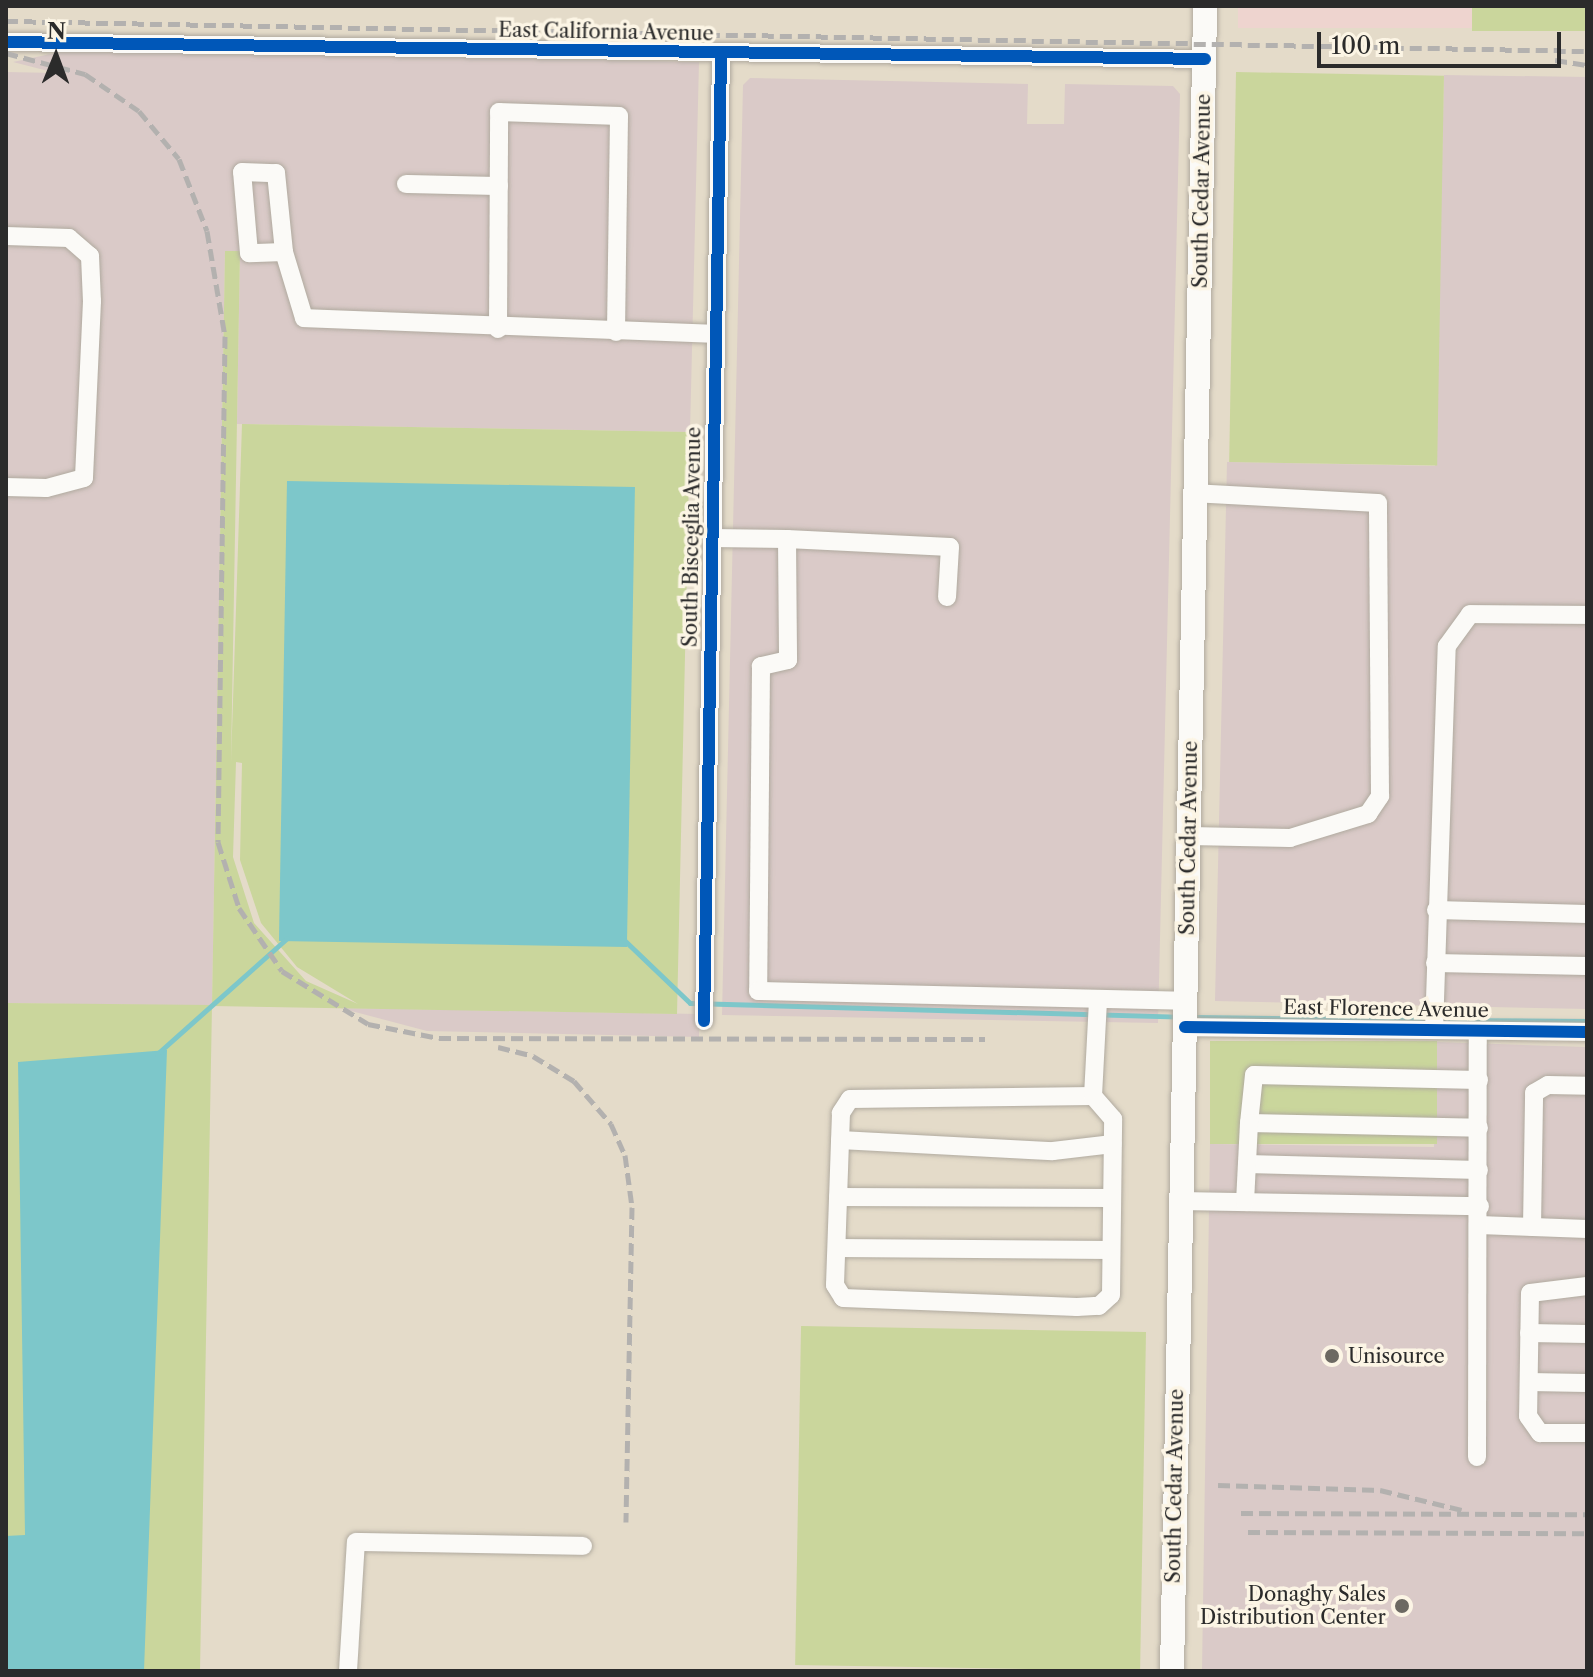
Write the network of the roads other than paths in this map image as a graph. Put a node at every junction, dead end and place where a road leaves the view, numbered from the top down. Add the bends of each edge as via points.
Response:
1 (1205, 6) edge
2 (6, 42) edge
3 (721, 54) junction
4 (1205, 59) junction
5 (406, 184) dead end
6 (499, 186) junction
7 (6, 236) edge
8 (284, 252) junction
9 (498, 329) junction
10 (616, 332) junction
11 (716, 334) junction
12 (6, 487) edge
13 (1196, 493) junction
14 (712, 538) junction
15 (787, 539) junction
16 (947, 597) dead end
17 (1587, 615) edge
18 (1189, 836) junction
19 (1436, 910) junction
20 (1587, 914) edge
21 (1435, 963) junction
22 (1587, 966) edge
23 (1098, 1001) junction
24 (1185, 1001) junction
25 (704, 1021) dead end
26 (1185, 1027) junction
27 (1434, 1030) junction
28 (1478, 1031) junction
29 (1587, 1032) edge
30 (1479, 1080) junction
31 (1587, 1086) edge
32 (1093, 1096) junction
33 (1249, 1123) junction
34 (1479, 1128) junction
35 (840, 1140) junction
36 (1113, 1144) junction
37 (1247, 1164) junction
38 (1479, 1170) junction
39 (838, 1197) junction
40 (1112, 1198) junction
41 (1180, 1201) junction
42 (1245, 1202) junction
43 (1480, 1215) junction
44 (1532, 1227) junction
45 (1587, 1229) edge
46 (837, 1248) junction
47 (1111, 1250) junction
48 (1587, 1286) edge
49 (1529, 1333) junction
50 (1587, 1334) edge
51 (1529, 1382) junction
52 (1587, 1383) edge
53 (1587, 1433) edge
54 (1477, 1457) dead end
55 (583, 1546) dead end
56 (348, 1671) edge
57 (1172, 1671) edge

1 - 4 main road, South Cedar Avenue
2 - 3 street, East California Avenue
3 - 4 street, East California Avenue
3 - 11 street, South Bisceglia Avenue
4 - 13 main road, South Cedar Avenue
5 - 6 street
6 - 9 street
6 - 10 street via 499,112 619,116
7 - 12 street via 69,238 90,256 92,301 84,478 46,488
8 - 8 street via 276,173 242,172 249,253
8 - 9 street via 304,318
9 - 10 street
10 - 11 street
11 - 14 street, South Bisceglia Avenue
13 - 18 main road, South Cedar Avenue
13 - 18 street via 1378,503 1380,796 1368,814 1290,838
14 - 15 street
14 - 25 street, South Bisceglia Avenue
15 - 16 street via 950,547
15 - 23 street via 788,660 761,666 758,991
17 - 19 street via 1470,614 1453,629 1440,754
18 - 24 main road, South Cedar Avenue
19 - 20 street
19 - 21 street
21 - 22 street
21 - 27 street
23 - 24 street
23 - 32 street
24 - 26 main road, South Cedar Avenue
26 - 27 street, East Florence Avenue
26 - 41 main road, South Cedar Avenue
27 - 28 street, East Florence Avenue
28 - 29 street, East Florence Avenue
28 - 30 street
30 - 33 street via 1254,1075
30 - 34 street
31 - 44 street via 1548,1085 1534,1093
32 - 35 street via 867,1095 850,1099 841,1113
32 - 36 street via 1108,1106
33 - 34 street
33 - 37 street
34 - 38 street
35 - 36 street via 1053,1151
35 - 39 street
36 - 40 street
37 - 38 street
37 - 42 street
38 - 43 street
39 - 40 street
39 - 46 street
40 - 47 street
41 - 42 street
41 - 57 main road, South Cedar Avenue
42 - 43 street
43 - 44 street
43 - 54 street
44 - 45 street
46 - 47 street
46 - 47 street via 835,1285 852,1302 1077,1307 1099,1306 1111,1295
48 - 49 street via 1537,1287 1530,1293
49 - 50 street
49 - 51 street
51 - 52 street
51 - 53 street via 1531,1429
55 - 56 street via 356,1542

